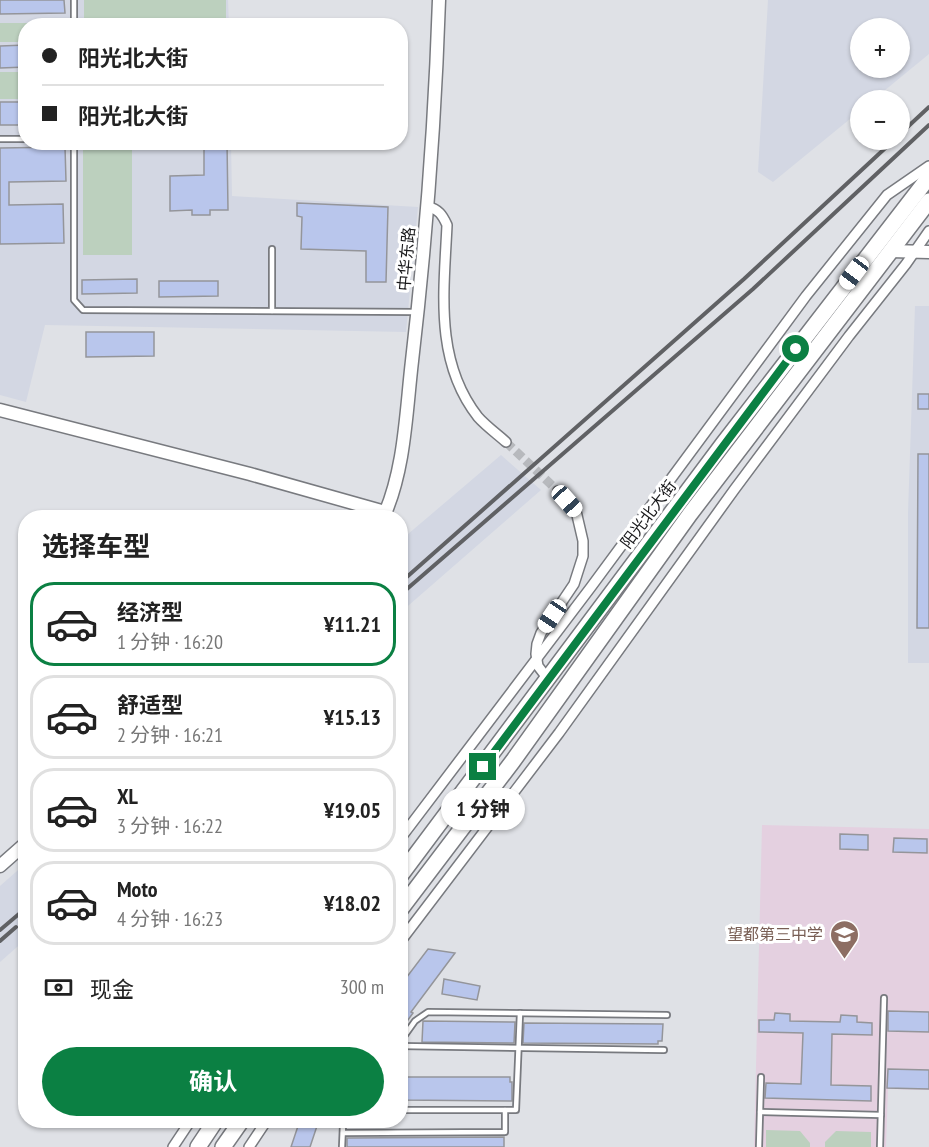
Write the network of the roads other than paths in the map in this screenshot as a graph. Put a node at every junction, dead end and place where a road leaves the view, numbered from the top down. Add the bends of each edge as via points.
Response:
1 (74, 0) edge
2 (439, 0) edge
3 (74, 18) edge
4 (0, 139) edge
5 (18, 139) edge
6 (74, 150) edge
7 (929, 166) edge
8 (929, 177) edge
9 (929, 201) edge
10 (427, 206) junction
11 (929, 231) edge
12 (272, 249) dead end
13 (890, 251) junction
14 (915, 251) junction
15 (929, 252) edge
16 (272, 311) junction
17 (417, 312) junction
18 (0, 410) edge
19 (506, 442) tunnel mouth
20 (558, 491) tunnel mouth
21 (367, 510) edge
22 (385, 510) edge
23 (537, 659) junction
24 (548, 679) junction
25 (408, 828) edge
26 (18, 850) edge
27 (408, 865) edge
28 (0, 866) edge
29 (408, 899) edge
30 (408, 931) edge
31 (884, 998) dead end
32 (520, 1014) junction
33 (667, 1015) dead end
34 (408, 1031) edge
35 (408, 1046) edge
36 (518, 1048) junction
37 (664, 1050) dead end
38 (761, 1077) dead end
39 (408, 1110) edge
40 (505, 1110) junction
41 (760, 1112) junction
42 (881, 1115) junction
43 (186, 1128) edge
44 (211, 1128) edge
45 (236, 1128) edge
46 (262, 1128) edge
47 (343, 1128) edge
48 (343, 1132) junction
49 (174, 1147) edge
50 (198, 1147) edge
51 (223, 1147) edge
52 (249, 1147) edge
53 (342, 1147) edge
54 (759, 1147) edge
55 (880, 1147) edge

1 - 3 lane
2 - 10 street, 中华东路
4 - 5 lane
6 - 16 lane via 74,300 78,306 83,310
7 - 23 street via 886,195 806,296
8 - 24 highway, 阳光北大街
9 - 13 highway, 阳光北大街
10 - 17 street, 中华东路
10 - 19 street via 441,213 447,225 443,317 451,364 470,406
11 - 14 street
12 - 16 lane
13 - 14 street
13 - 29 highway, 阳光北大街 via 697,505
14 - 15 street
14 - 30 street
16 - 17 lane
17 - 22 street, 中华东路 via 400,455
18 - 21 street via 238,471
20 - 23 street via 576,511 584,541 583,556 574,584 541,633
23 - 24 street
23 - 25 street
24 - 27 highway, 阳光北大街
26 - 28 street
31 - 42 lane
32 - 33 lane
32 - 34 lane via 428,1012
32 - 36 lane
35 - 36 lane
36 - 37 lane
36 - 40 lane via 516,1110
38 - 41 lane
39 - 40 lane
40 - 48 lane via 505,1132
41 - 42 lane
41 - 54 lane
42 - 55 lane
43 - 49 street
44 - 50 highway
45 - 51 highway
46 - 52 street
47 - 48 lane
48 - 53 lane

